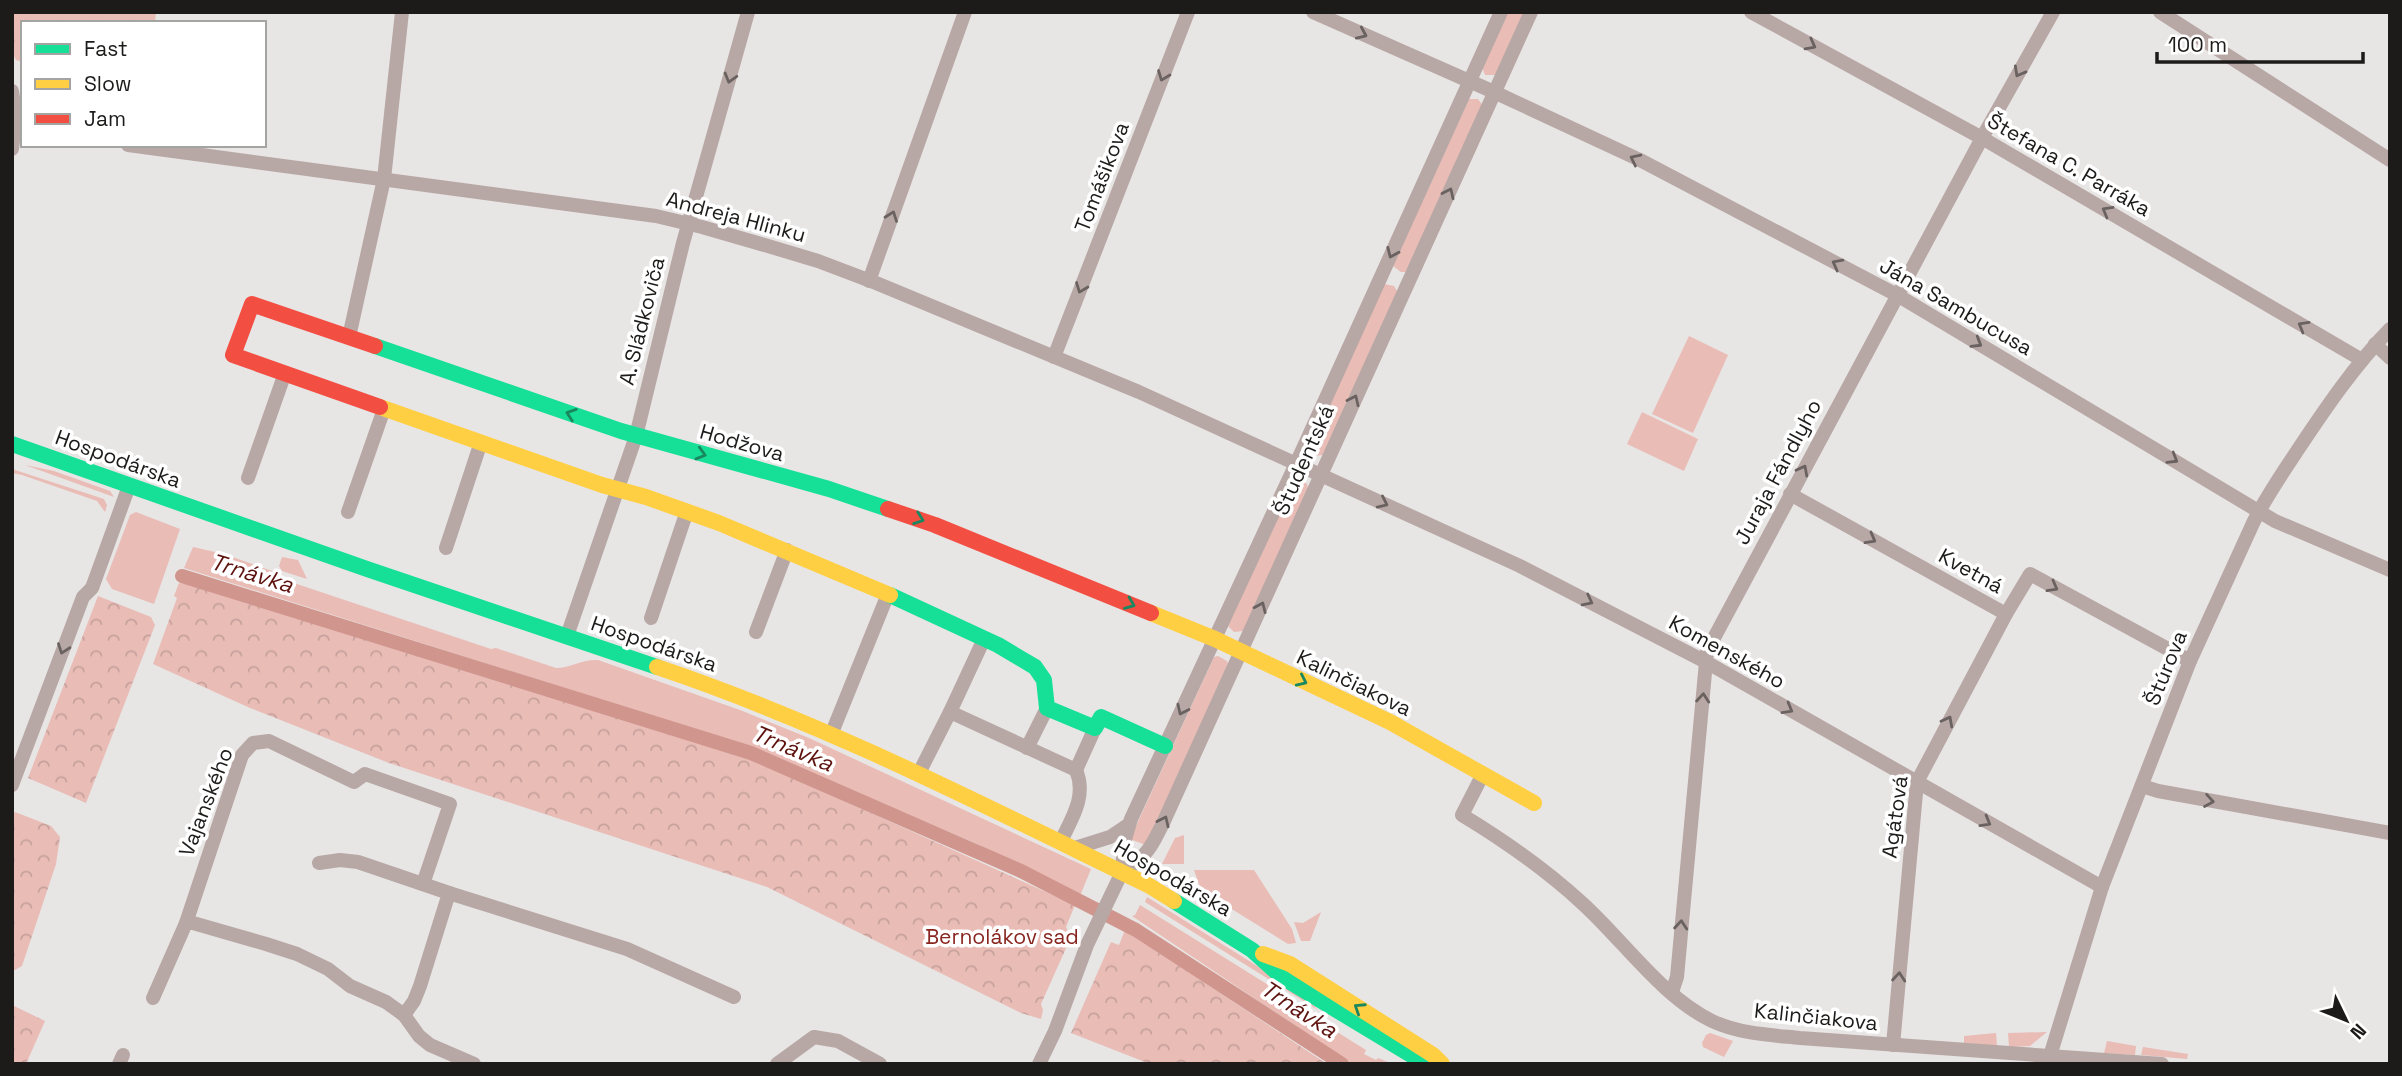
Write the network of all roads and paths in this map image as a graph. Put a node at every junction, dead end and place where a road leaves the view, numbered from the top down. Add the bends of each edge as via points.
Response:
1 (402, 12) edge
2 (748, 12) edge
3 (965, 12) edge
4 (1188, 12) edge
5 (1313, 12) edge
6 (1501, 12) edge
7 (1531, 12) edge
8 (1751, 12) edge
9 (2053, 12) edge
10 (2160, 12) edge
11 (1469, 81) junction
12 (12, 91) edge
13 (1494, 92) junction
14 (12, 134) edge
15 (1982, 138) junction
16 (13, 141) edge
17 (143, 147) edge
18 (12, 149) edge
19 (2390, 160) edge
20 (384, 180) junction
21 (688, 223) junction
22 (869, 281) junction
23 (1898, 295) junction
24 (2390, 329) edge
25 (349, 337) junction
26 (2375, 344) junction
27 (1054, 357) junction
28 (2390, 358) edge
29 (2362, 360) junction
30 (285, 373) junction
31 (384, 409) junction
32 (12, 433) edge
33 (636, 436) junction
34 (481, 442) junction
35 (16, 447) edge
36 (1296, 463) junction
37 (1321, 474) junction
38 (248, 478) dead end
39 (129, 486) junction
40 (617, 488) junction
41 (1790, 494) junction
42 (687, 511) junction
43 (2259, 511) junction
44 (348, 512) dead end
45 (446, 548) dead end
46 (787, 550) junction
47 (2390, 570) edge
48 (888, 594) junction
49 (2006, 614) junction
50 (651, 618) dead end
51 (756, 632) dead end
52 (567, 636) junction
53 (984, 639) junction
54 (1215, 639) junction
55 (1241, 651) junction
56 (2190, 661) junction
57 (1706, 662) junction
58 (1047, 708) junction
59 (950, 712) junction
60 (1095, 729) junction
61 (831, 734) junction
62 (1165, 746) junction
63 (1027, 748) junction
64 (1076, 771) junction
65 (919, 773) junction
66 (1483, 774) junction
67 (1917, 782) junction
68 (2142, 786) junction
69 (15, 790) edge
70 (1534, 803) dead end
71 (1128, 825) junction
72 (2390, 833) edge
73 (1068, 844) junction
74 (319, 863) dead end
75 (1122, 872) junction
76 (423, 884) junction
77 (2102, 887) junction
78 (449, 893) junction
79 (186, 923) junction
80 (1252, 950) junction
81 (1672, 992) junction
82 (734, 997) dead end
83 (153, 998) dead end
84 (404, 1015) junction
85 (1893, 1045) junction
86 (2050, 1056) junction
87 (474, 1064) edge
88 (777, 1064) edge
89 (880, 1064) edge
90 (1040, 1064) edge
91 (1426, 1064) edge
92 (1442, 1064) edge
93 (2162, 1064) edge

1 - 20 street
2 -> 21 street, A. Sládkoviča
22 -> 3 street
4 -> 27 street, Tomášikova
5 -> 11 street, Jána Sambucusa
6 - 11 street, Študentská
7 - 13 street, Študentská
8 -> 15 street, Štefana C. Parráka
9 -> 15 street, Juraja Fándlyho
10 - 19 street
11 - 13 street, Jána Sambucusa
11 -> 36 street, Študentská
12 - 16 street via 16,107
23 -> 13 street, Jána Sambucusa via 1640,160
37 -> 13 street, Študentská
14 - 16 street
15 - 23 street, Juraja Fándlyho
29 -> 15 street, Štefana C. Parráka
16 - 18 street
17 - 20 street, Andreja Hlinku
20 - 21 street, Andreja Hlinku
20 - 25 street
21 - 22 street, Andreja Hlinku
21 - 33 street, A. Sládkoviča
22 - 27 street, Andreja Hlinku
41 -> 23 street, Juraja Fándlyho
23 -> 43 street, Jána Sambucusa
24 - 26 street, Štúrova
25 - 30 street, Hodžova via 252,304 233,355
33 -> 25 street, Hodžova
26 - 28 street
26 - 29 street, Štúrova
27 - 36 street, Andreja Hlinku
29 - 43 street, Štúrova
30 - 31 street
30 - 38 street
31 - 34 street
31 - 44 street
32 - 35 street
33 - 40 street, A. Sládkoviča
33 -> 54 street, Hodžova via 879,505
34 - 40 street
34 - 45 street
35 - 39 street, Hospodárska
36 - 37 street, Komenského
36 - 54 street, Študentská
55 -> 37 street, Študentská
37 -> 57 street, Komenského via 1520,566
39 - 52 street, Hospodárska
39 -> 69 street via 92,588 83,597
40 - 42 street
40 - 52 street, A. Sládkoviča
41 -> 49 street, Kvetná
41 - 57 street, Juraja Fándlyho via 1707,651
42 - 46 street
42 - 50 street
43 - 47 street, Jána Sambucusa
43 - 56 street, Štúrova
46 - 48 street
46 - 51 street
48 - 53 street
48 - 61 street
49 -> 56 street, Kvetná via 2029,574
67 -> 49 street, Agátová
52 - 61 street, Hospodárska via 723,690
53 - 58 street via 1037,666 1048,691
53 - 59 street
54 - 55 street, Hodžova
54 -> 62 street, Študentská
55 -> 66 street, Kalinčiakova via 1390,722
75 -> 55 street, Študentská via 1150,851
56 - 68 street, Štúrova
57 -> 67 street, Komenského
81 -> 57 street, Juraja Fándlyho
58 - 60 street
58 - 63 street
59 - 63 street
59 - 65 street
60 - 62 street via 1101,717
60 - 64 street
61 - 65 street, Hospodárska
62 - 71 street, Študentská
63 - 64 street
64 - 73 street via 1080,797
65 - 73 street, Hospodárska
66 - 70 street, Kalinčiakova
66 - 81 street, Kalinčiakova via 1462,816 1511,846 1582,903
67 -> 77 street, Komenského
85 -> 67 street, Agátová
68 -> 72 street
68 - 77 street, Štúrova
71 - 73 street via 1110,837
71 - 75 street, Študentská
73 - 75 street, Hospodárska
74 - 76 street via 358,862
75 - 80 street, Hospodárska
75 - 90 street
76 - 78 street
76 - 79 street, Vajanského via 450,804 365,774 354,782 269,741 257,741 242,755
77 - 86 street, Štúrova
78 - 82 street via 627,948
78 - 84 street via 420,986
79 - 83 street, Vajanského
79 - 84 street via 297,954
80 - 91 street, Hospodárska via 1293,983
92 -> 80 street, Hospodárska via 1290,964
81 - 85 street, Kalinčiakova via 1711,1020 1752,1033
84 - 87 street via 430,1045
85 - 86 street, Kalinčiakova
86 - 93 street, Kalinčiakova
88 - 89 street via 814,1037 838,1041

